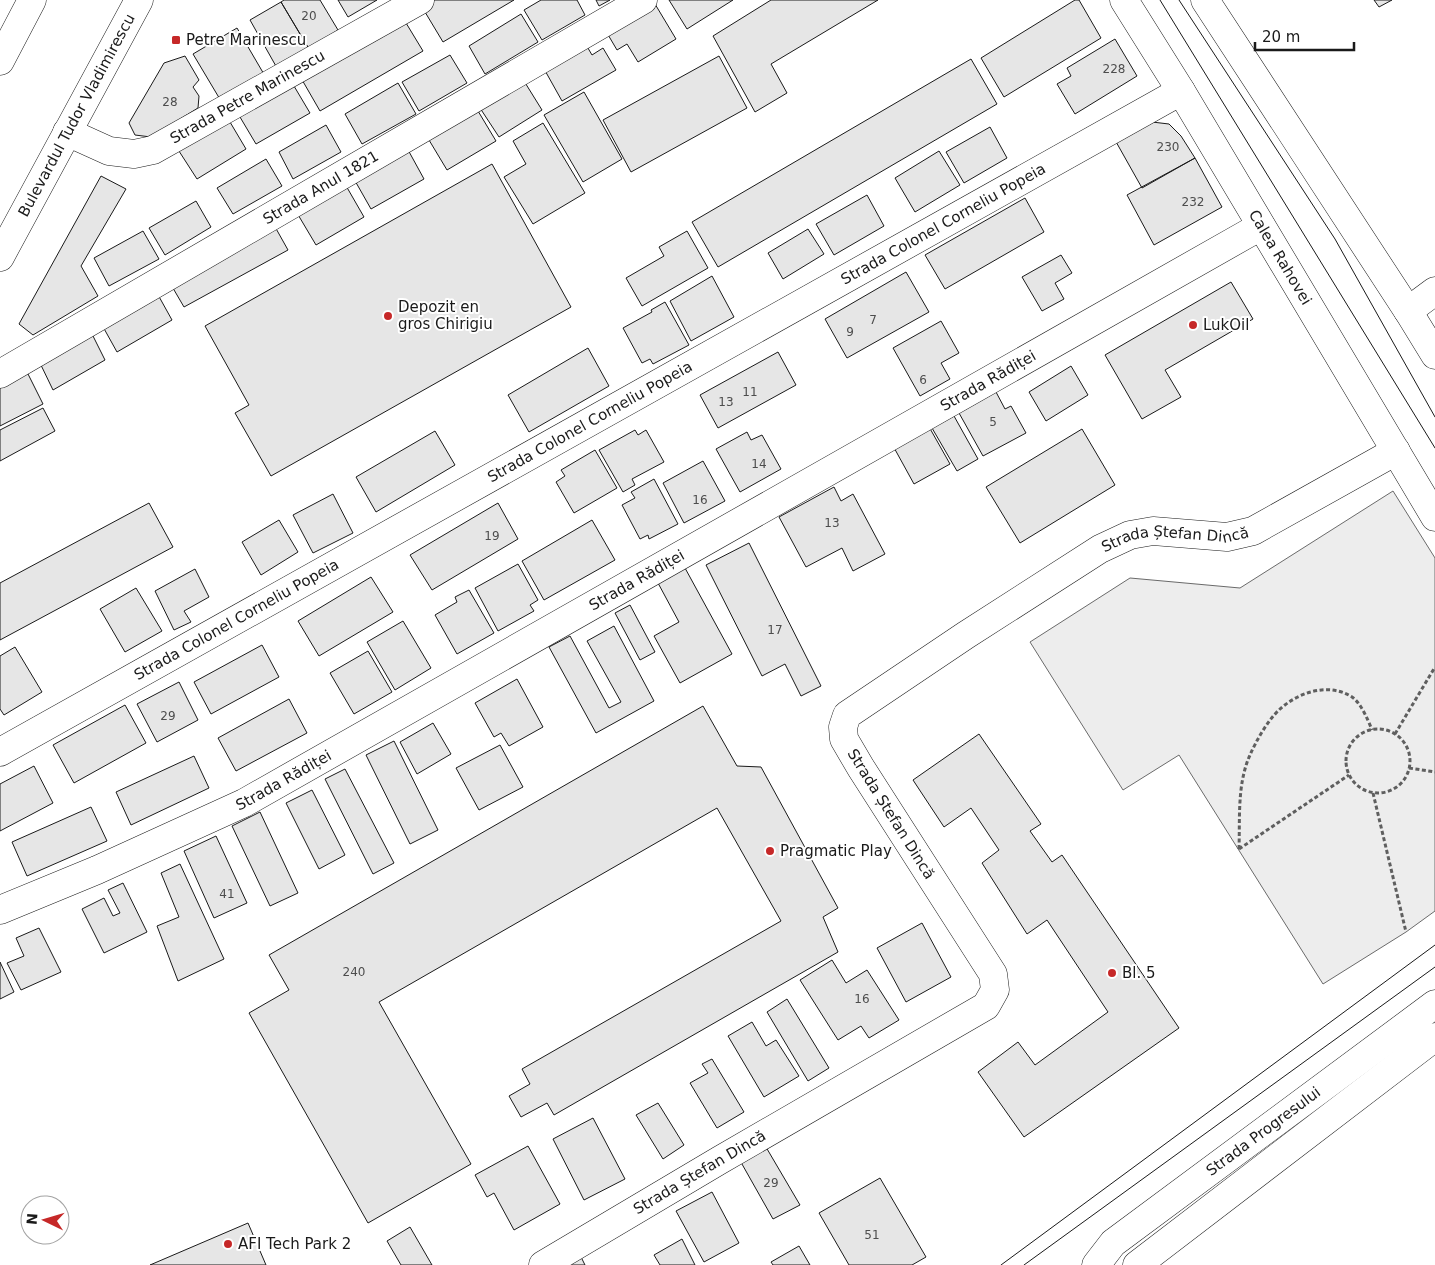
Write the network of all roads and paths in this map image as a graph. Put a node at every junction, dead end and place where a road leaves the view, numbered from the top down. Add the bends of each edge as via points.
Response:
1 (32, 0) edge
2 (139, 0) edge
3 (420, 0) edge
4 (643, 0) edge
5 (1124, 0) edge
6 (1205, 0) edge
7 (0, 61) edge
8 (1181, 91) junction
9 (67, 132) junction
10 (10, 212) edge
11 (1261, 226) junction
12 (0, 257) edge
13 (1435, 292) edge
14 (1408, 311) junction
15 (1435, 355) edge
16 (0, 374) edge
17 (1396, 451) junction
18 (1435, 517) edge
19 (1435, 667) edge
20 (1372, 730) junction
21 (1395, 734) junction
22 (0, 752) edge
23 (1409, 768) junction
24 (1435, 772) edge
25 (1349, 775) junction
26 (1373, 793) junction
27 (0, 910) edge
28 (1406, 932) dead end
29 (1435, 1004) edge
30 (1435, 1037) edge
31 (543, 1265) edge
32 (1096, 1265) edge
33 (1137, 1265) edge

1 - 7 street
2 - 9 street, Bulevardul Tudor Vladimirescu
3 - 9 street, Strada Petre Marinescu via 153,150 134,154 110,151
4 - 16 street, Strada Anul 1821
5 - 8 street, Calea Rahovei
6 - 14 street
8 - 11 street, Calea Rahovei
8 - 22 street, Strada Colonel Corneliu Popeia
9 - 10 street, Bulevardul Tudor Vladimirescu
10 - 12 street, Bulevardul Tudor Vladimirescu
11 - 17 street, Calea Rahovei
11 - 27 street, Strada Rădiței via 244,803
13 - 14 street
14 - 15 street
17 - 18 street, Calea Rahovei
17 - 31 street, Strada Ștefan Dincă via 1253,531 1227,537 1153,531 1130,535 1100,549 847,715 843,726 844,739 993,974 995,990 986,1006
19 - 21 path
20 - 21 path
20 - 25 path via 1355,738 1349,747 1346,756
20 - 25 path via 1354,698 1337,690 1319,690 1299,696 1279,710 1249,755 1241,788 1239,849
21 - 23 path via 1407,749
23 - 24 path
23 - 26 path via 1396,788
25 - 26 path via 1363,790
26 - 28 path
29 - 32 street, Strada Progresului via 1113,1243
30 - 33 street, Strada Progresului

